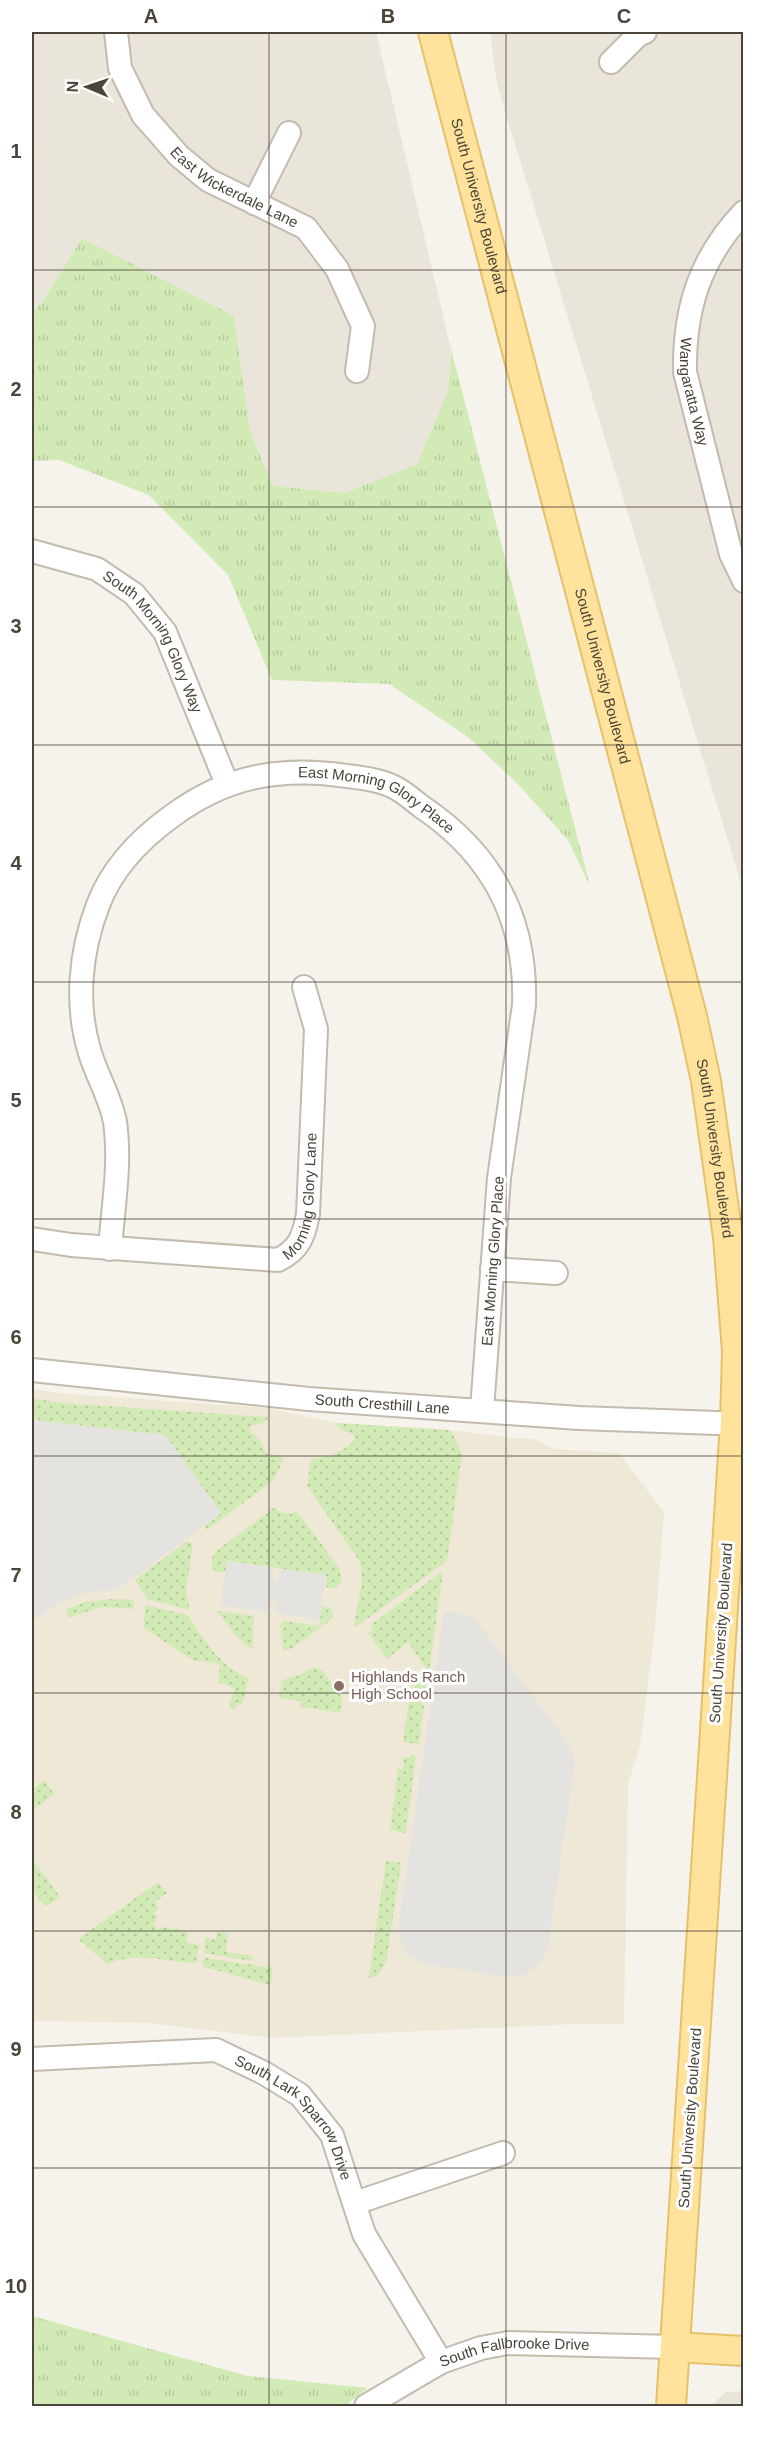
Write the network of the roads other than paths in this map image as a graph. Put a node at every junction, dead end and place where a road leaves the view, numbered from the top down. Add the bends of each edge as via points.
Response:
1 (116, 32) edge
2 (433, 32) edge
3 (645, 32) edge
4 (611, 62) dead end
5 (289, 133) dead end
6 (254, 203) junction
7 (744, 212) edge
8 (357, 370) dead end
9 (32, 551) edge
10 (744, 581) edge
11 (227, 784) junction
12 (304, 987) dead end
13 (32, 1239) edge
14 (110, 1249) junction
15 (492, 1269) junction
16 (556, 1273) dead end
17 (32, 1370) edge
18 (482, 1410) junction
19 (739, 1424) edge
20 (32, 2059) edge
21 (503, 2153) dead end
22 (355, 2204) junction
23 (675, 2347) junction
24 (744, 2351) edge
25 (441, 2362) junction
26 (366, 2406) edge
27 (671, 2406) edge

1 - 6 street, East Wickerdale Lane via 120,68 143,115 179,156 208,180
2 - 19 main road, South University Boulevard via 706,1081 728,1237
3 - 4 street
5 - 6 street
6 - 8 street, East Wickerdale Lane via 306,228 337,269 363,326
7 - 10 street, Wangaratta Way via 727,230 708,261 688,315 685,372 731,554
9 - 11 street, South Morning Glory Way via 97,569 134,594 165,632
11 - 14 street, East Morning Glory Place via 174,814 131,852 112,876 87,938 82,971 84,1029 114,1119 117,1144
11 - 15 street, East Morning Glory Place via 258,776 316,771 367,778 394,787 463,839 499,886 515,926 525,976 525,1005 503,1144
12 - 14 street, Morning Glory Lane via 316,1029 308,1214 298,1246 278,1260
13 - 14 street, Morning Glory Lane
15 - 16 street
15 - 18 street, East Morning Glory Place
17 - 18 street, South Cresthill Lane via 309,1399
18 - 19 street, South Cresthill Lane
19 - 23 main road, South University Boulevard
20 - 22 street, South Lark Sparrow Drive via 216,2050 300,2095 332,2135
21 - 22 street
22 - 25 street, South Lark Sparrow Drive via 364,2235
23 - 24 main road
23 - 25 street, South Fallbrooke Drive via 508,2343
23 - 27 main road, South University Boulevard
25 - 26 street, South Fallbrooke Drive

